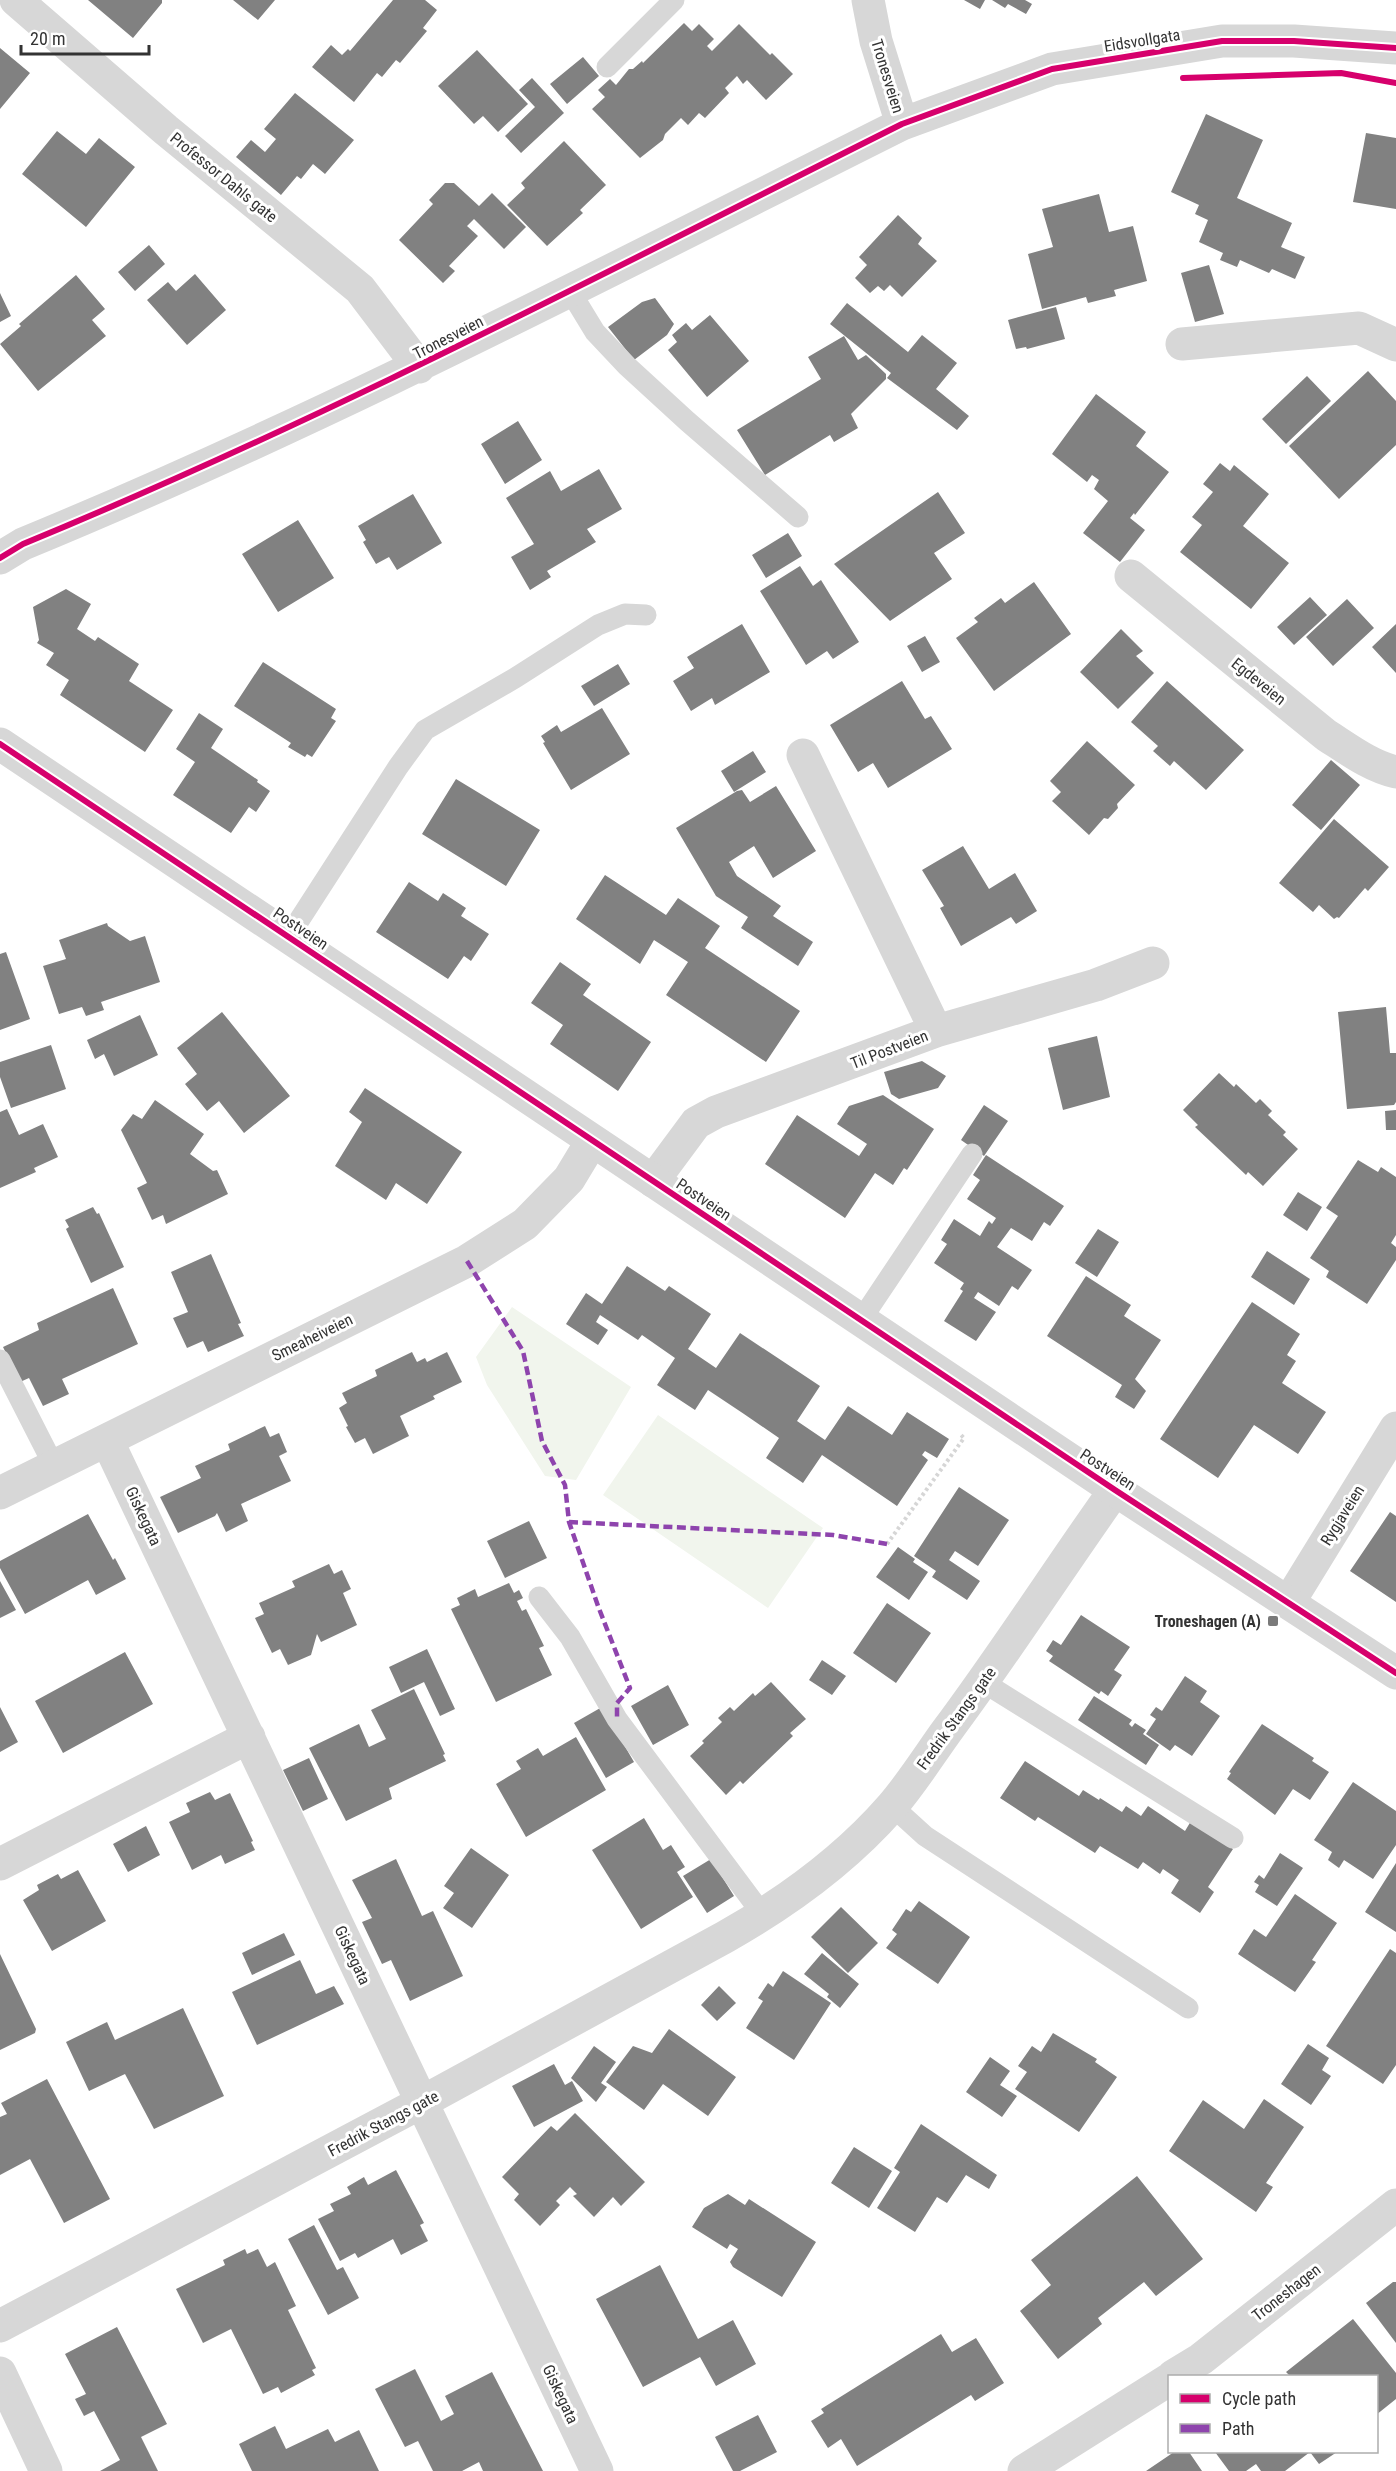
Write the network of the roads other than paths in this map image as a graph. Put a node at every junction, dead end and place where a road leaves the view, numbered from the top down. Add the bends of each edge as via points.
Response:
1 (16, 0) edge
2 (674, 0) edge
3 (868, 0) edge
4 (1396, 48) edge
5 (607, 67) dead end
6 (902, 124) junction
7 (570, 291) junction
8 (1182, 344) dead end
9 (1396, 345) edge
10 (419, 367) junction
11 (798, 517) dead end
12 (0, 558) edge
13 (1131, 576) dead end
14 (646, 615) dead end
15 (0, 744) edge
16 (803, 756) dead end
17 (1396, 772) edge
18 (289, 936) junction
19 (1153, 963) dead end
20 (936, 1031) junction
21 (592, 1141) junction
22 (972, 1154) dead end
23 (653, 1181) junction
24 (861, 1320) junction
25 (0, 1360) edge
26 (1396, 1428) edge
27 (107, 1440) junction
28 (55, 1468) junction
29 (1115, 1490) junction
30 (0, 1493) edge
31 (539, 1597) dead end
32 (1288, 1602) junction
33 (1396, 1673) edge
34 (983, 1682) junction
35 (249, 1737) junction
36 (892, 1806) junction
37 (1233, 1838) dead end
38 (0, 1864) edge
39 (764, 1915) junction
40 (1188, 2008) dead end
41 (422, 2102) junction
42 (1396, 2205) edge
43 (0, 2326) edge
44 (0, 2373) edge
45 (1176, 2375) edge
46 (1168, 2380) edge
47 (46, 2471) edge
48 (597, 2471) edge
49 (1024, 2471) edge

1 - 10 street, Professor Dahls gate via 165,130 360,289
2 - 5 lane
3 - 6 street, Tronesveien via 876,41
4 - 6 street, Eidsvollgata via 1222,41 1052,69
6 - 7 street, Tronesveien
7 - 10 street, Tronesveien
7 - 11 lane via 595,332 627,366
8 - 9 street via 1359,328
10 - 12 street, Tronesveien via 23,544
13 - 17 street, Egdeveien via 1326,735 1361,758
14 - 18 lane via 625,614 598,625 425,730
15 - 18 street, Postveien
16 - 20 street
18 - 21 street, Postveien
19 - 20 street, Til Postveien via 1096,985
20 - 23 street, Til Postveien via 716,1112 696,1123
21 - 23 street, Postveien
21 - 27 street, Smeaheiveien via 569,1179 525,1224 467,1261
22 - 24 lane
23 - 24 street, Postveien
24 - 29 street, Postveien
25 - 28 lane
26 - 32 street, Rygjaveien
27 - 28 street, Smeaheiveien
27 - 35 street, Giskegata
28 - 30 street, Smeaheiveien
29 - 32 street, Postveien
29 - 34 street, Fredrik Stangs gate
31 - 39 lane via 570,1636 616,1719
32 - 33 street, Postveien
34 - 36 street, Fredrik Stangs gate
34 - 37 lane
35 - 38 street
35 - 41 street, Giskegata
36 - 39 street, Fredrik Stangs gate via 841,1856
36 - 40 lane via 925,1836
39 - 41 street, Fredrik Stangs gate
41 - 43 street, Fredrik Stangs gate
41 - 48 street, Giskegata
42 - 45 street, Troneshagen
44 - 47 street
46 - 49 street, Troneshagen

